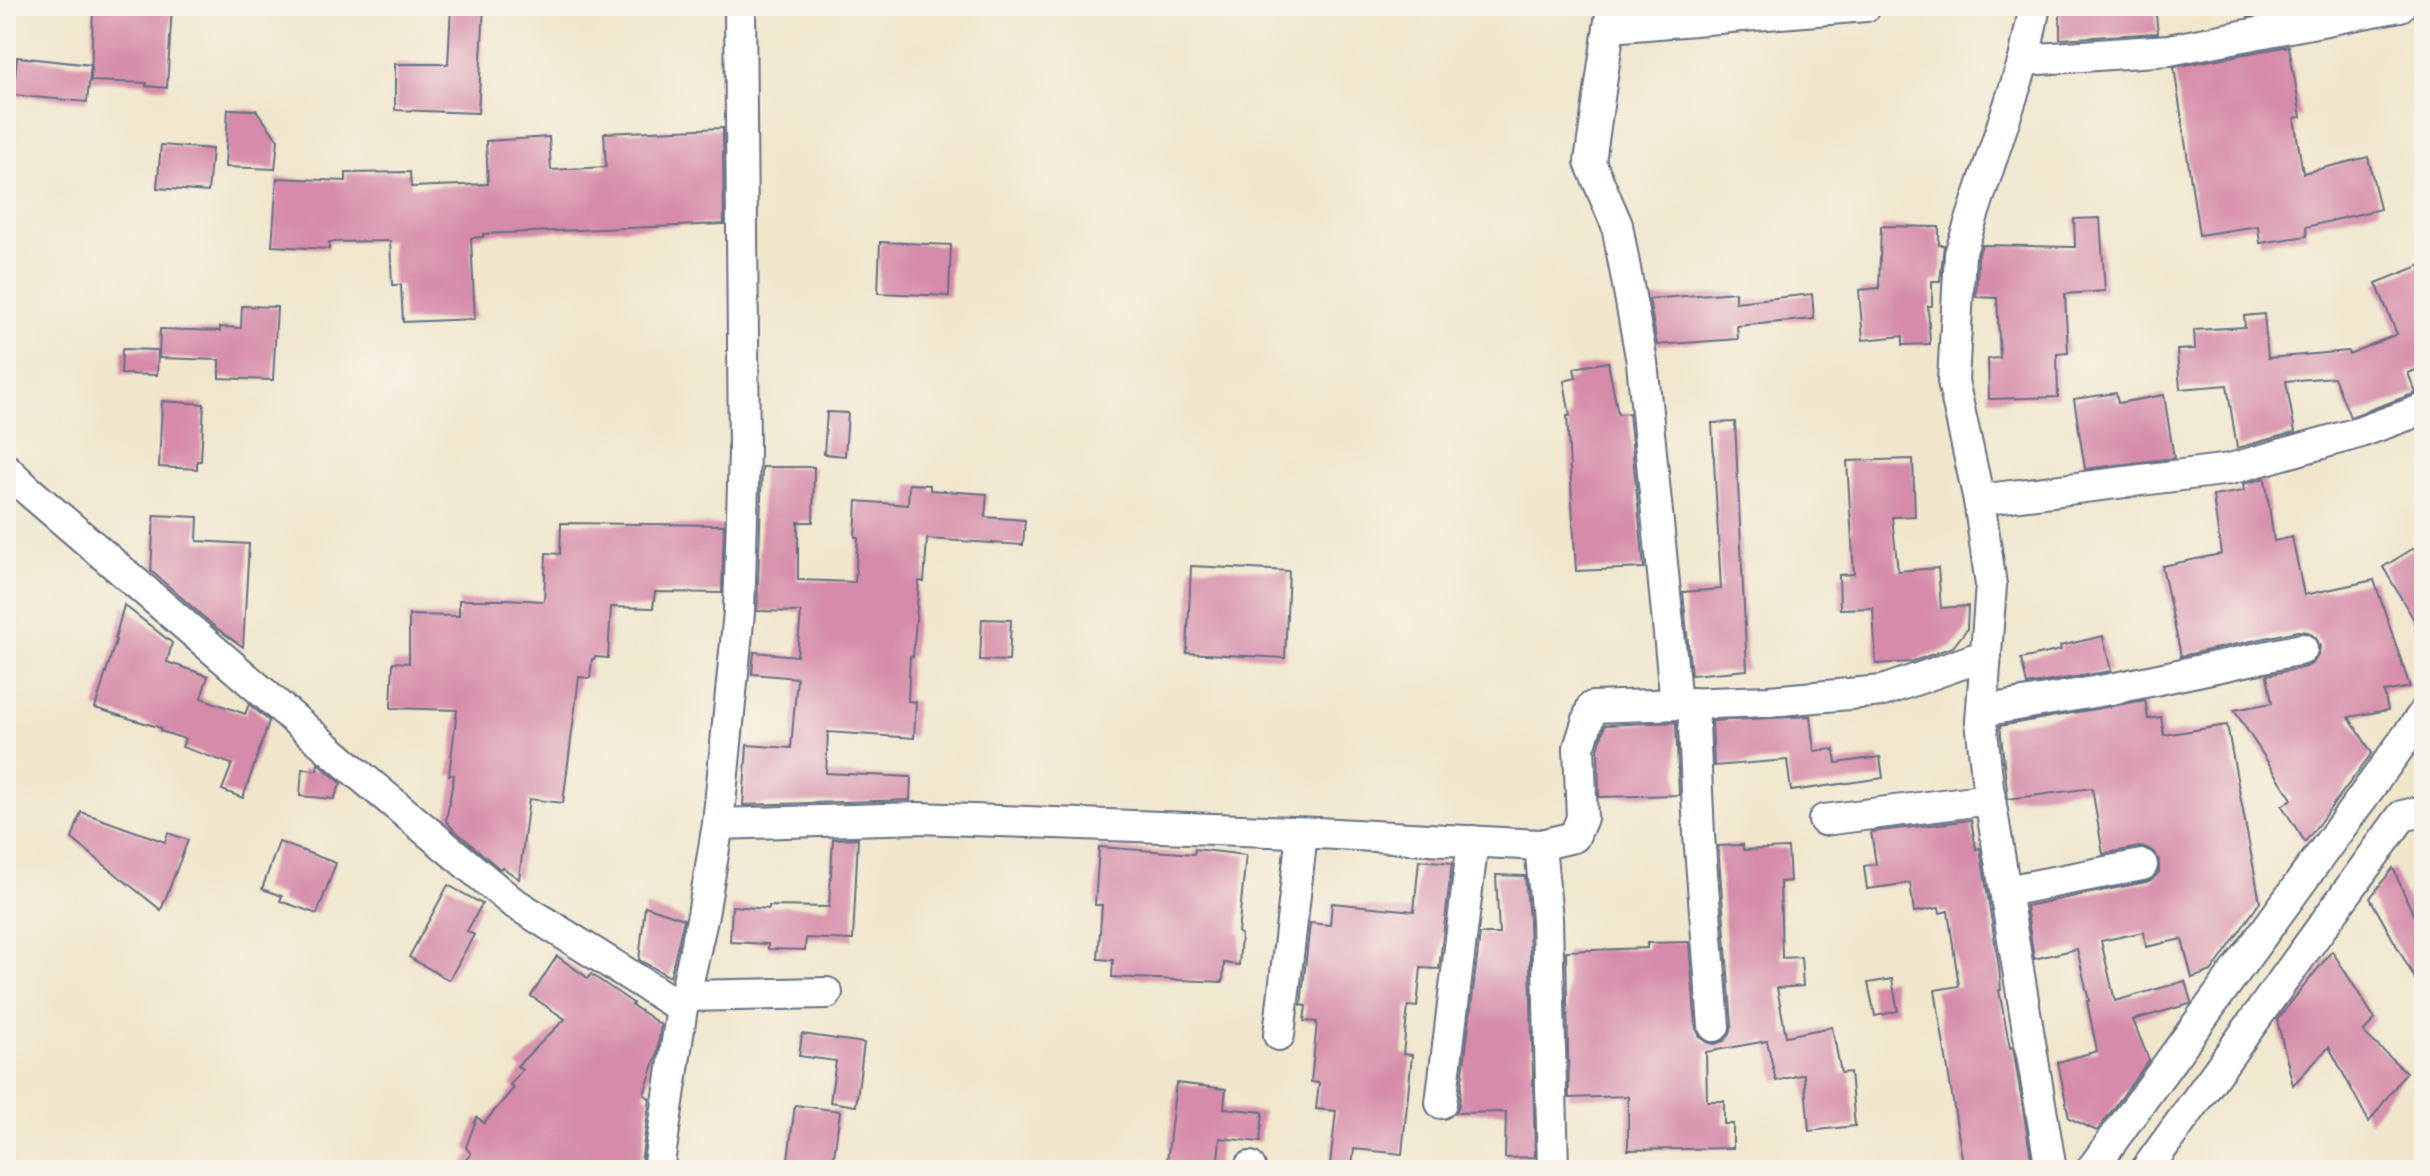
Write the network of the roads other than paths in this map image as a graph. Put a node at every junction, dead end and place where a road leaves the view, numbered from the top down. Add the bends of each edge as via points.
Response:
1 (740, 6) edge
2 (1866, 6) edge
3 (2035, 6) edge
4 (2400, 6) edge
5 (1611, 16) edge
6 (2024, 60) junction
7 (2424, 409) edge
8 (6, 469) edge
9 (1979, 500) junction
10 (2302, 649) dead end
11 (1986, 655) junction
12 (1684, 704) junction
13 (1982, 711) junction
14 (2424, 713) edge
15 (1990, 799) junction
16 (2424, 811) edge
17 (1824, 820) dead end
18 (718, 824) junction
19 (1302, 833) junction
20 (1473, 841) junction
21 (1540, 845) junction
22 (2142, 865) dead end
23 (2006, 891) junction
24 (827, 993) dead end
25 (684, 1002) junction
26 (1714, 1026) dead end
27 (1279, 1035) dead end
28 (1441, 1103) dead end
29 (658, 1170) edge
30 (1553, 1170) edge
31 (2051, 1170) edge
32 (2091, 1170) edge
33 (2146, 1170) edge

1 - 18 street via 743,484 739,612
2 - 5 street
3 - 6 street
4 - 6 street via 2169,50
5 - 12 street via 1590,162 1617,225 1642,362
6 - 9 street via 1960,254 1953,381
7 - 9 street via 2230,469
8 - 25 street via 511,901
9 - 11 street via 1991,585
10 - 13 street
11 - 12 street via 1883,691
11 - 13 street
12 - 21 street via 1592,707 1579,748 1582,818 1574,837
12 - 26 street
13 - 15 street
14 - 32 street
15 - 17 street
15 - 23 street
16 - 33 street via 2402,816
18 - 19 street via 918,818
18 - 25 street
19 - 20 street
19 - 27 street
20 - 21 street
20 - 28 street
21 - 30 street via 1547,919
22 - 23 street
23 - 31 street
24 - 25 street
25 - 29 street

